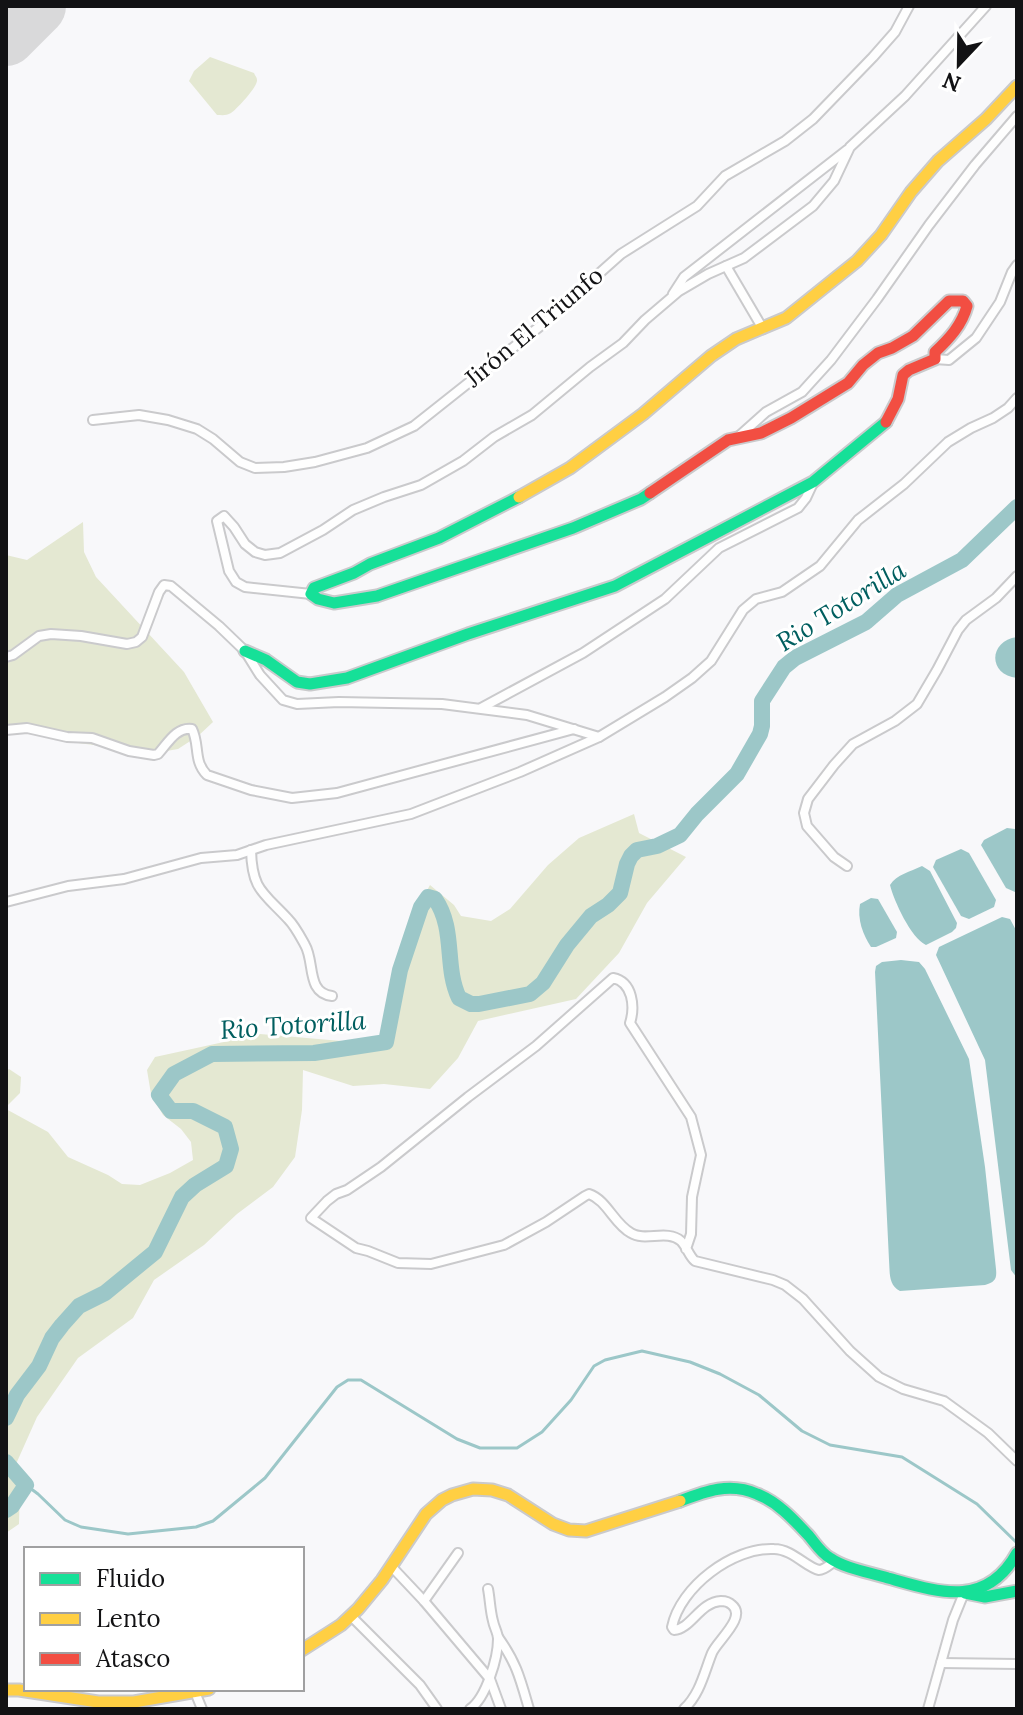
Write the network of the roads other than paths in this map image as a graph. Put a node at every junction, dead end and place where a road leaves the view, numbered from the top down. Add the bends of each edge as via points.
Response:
1 (909, 6) edge
2 (986, 6) edge
3 (1017, 86) edge
4 (1017, 116) edge
5 (850, 147) junction
6 (1017, 265) edge
7 (726, 266) junction
8 (670, 299) junction
9 (763, 329) junction
10 (935, 359) junction
11 (1017, 398) edge
12 (93, 420) dead end
13 (737, 437) junction
14 (813, 482) junction
15 (1017, 576) edge
16 (311, 594) junction
17 (245, 651) junction
18 (6, 657) edge
19 (480, 709) junction
20 (575, 728) junction
21 (6, 730) edge
22 (599, 737) junction
23 (251, 850) junction
24 (847, 866) dead end
25 (6, 902) edge
26 (332, 996) dead end
27 (686, 1249) junction
28 (1017, 1461) edge
29 (458, 1553) dead end
30 (1016, 1556) edge
31 (835, 1561) junction
32 (391, 1566) junction
33 (488, 1589) dead end
34 (1017, 1591) edge
35 (964, 1593) junction
36 (424, 1601) junction
37 (351, 1616) junction
38 (498, 1637) junction
39 (304, 1649) edge
40 (941, 1663) junction
41 (1017, 1664) edge
42 (490, 1679) junction
43 (26, 1691) edge
44 (200, 1691) edge
45 (195, 1692) junction
46 (158, 1694) edge
47 (202, 1709) edge
48 (437, 1709) edge
49 (470, 1709) edge
50 (501, 1709) edge
51 (529, 1709) edge
52 (684, 1709) edge
53 (928, 1709) edge

1 - 12 street, Jirón El Triunfo via 895,32 813,119 725,176 697,206 621,254 414,426 367,448 315,462 255,468 197,429 168,420 139,415
2 - 5 street via 905,96
3 - 9 main road via 938,161 857,261 786,318
4 - 13 street via 938,213 831,360 802,392 766,412
5 - 7 street via 834,181 813,206
5 - 8 street via 684,277
6 - 10 street via 976,338 949,360
7 - 8 street
7 - 9 street
8 - 16 street via 532,415 421,485 353,510 280,553 255,552 229,520 224,516 217,521 236,582
9 - 16 main road via 711,356 570,468 497,510 314,588
10 - 13 main road via 966,312 963,301 949,301 913,336 878,353 848,383 803,411 761,433
10 - 14 main road via 903,375 885,424
11 - 22 street via 948,442 858,520 812,573 743,610 711,661 692,678
13 - 16 main road via 641,499 573,528 377,596 334,603
14 - 17 main road via 615,586 347,678 297,682
14 - 19 street via 798,508 719,548 665,599 583,653
15 - 24 street via 958,630 917,704 853,744 808,799 807,826
17 - 18 street via 164,585 136,642 51,634
17 - 19 street via 270,687 283,700 297,704
19 - 20 street
20 - 21 street via 337,793 292,798 207,775 197,761 192,729 176,733 154,755 92,738
20 - 22 street
22 - 23 street via 411,814
23 - 25 street
23 - 26 street via 259,889 308,949 315,985
27 - 27 street via 701,1155 698,1142 691,1117 630,1023 631,996 617,978 311,1218 356,1248 398,1263 431,1264 520,1238 589,1194 635,1236 673,1237
27 - 28 street via 695,1261 785,1285 879,1377 944,1401
29 - 36 street
30 - 35 main road via 1003,1576
31 - 32 main road via 765,1497 744,1489 707,1490 585,1531 558,1526 523,1503 480,1489 464,1490 433,1507
31 - 35 main road via 936,1592
31 - 52 street via 817,1570 778,1549 761,1549 704,1577 674,1618 674,1630 718,1601 730,1602 737,1614
32 - 36 street
32 - 37 main road
33 - 38 street
34 - 35 main road via 985,1597
35 - 40 street
36 - 42 street
37 - 39 main road
37 - 48 street
38 - 42 street
38 - 51 street via 512,1657
40 - 41 street
40 - 53 street
42 - 49 street
42 - 50 street
43 - 46 main road via 98,1702 134,1702
44 - 45 main road
45 - 46 main road
45 - 47 street

